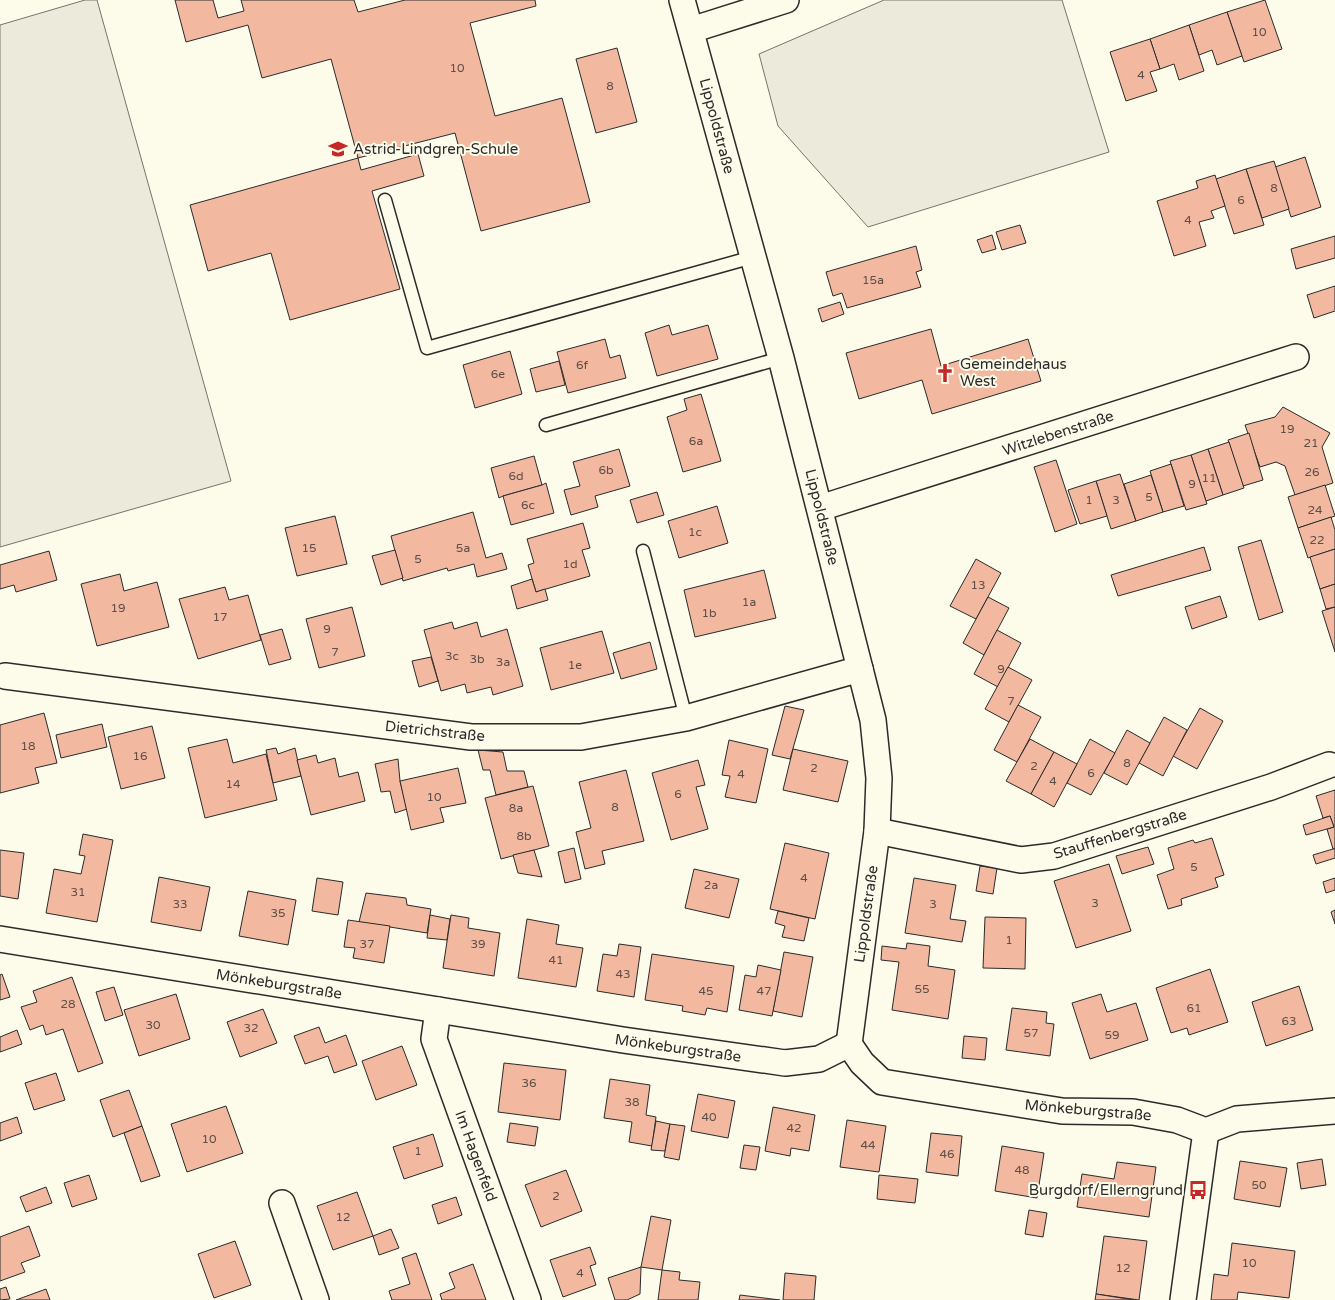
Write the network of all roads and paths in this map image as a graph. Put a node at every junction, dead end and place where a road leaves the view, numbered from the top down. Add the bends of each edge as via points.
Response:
1 (682, 0) edge
2 (786, 0) edge
3 (691, 30) junction
4 (385, 200) dead end
5 (753, 257) junction
6 (1296, 357) dead end
7 (781, 358) junction
8 (546, 425) dead end
9 (820, 508) junction
10 (643, 551) dead end
11 (860, 669) junction
12 (5, 676) dead end
13 (686, 718) junction
14 (1332, 764) edge
15 (877, 831) junction
16 (0, 940) edge
17 (438, 1010) junction
18 (849, 1044) junction
19 (1335, 1110) edge
20 (1206, 1131) junction
21 (282, 1203) dead end
22 (316, 1300) edge
23 (528, 1300) edge
24 (1183, 1300) edge

1 - 3 street, Lippoldstraße
2 - 3 street
3 - 5 street, Lippoldstraße
4 - 5 lane via 427,348
5 - 7 street, Lippoldstraße
6 - 9 street, Witzlebenstraße
7 - 8 lane
7 - 9 street, Lippoldstraße
9 - 11 street, Lippoldstraße
10 - 13 lane
11 - 13 street, Dietrichstraße
11 - 15 street, Lippoldstraße via 873,720 879,778
12 - 13 street, Dietrichstraße via 471,737 581,737
14 - 15 street, Stauffenbergstraße via 1271,787 1054,856 1021,860
15 - 18 street, Lippoldstraße
16 - 17 street, Mönkeburgstraße
17 - 18 street, Mönkeburgstraße via 785,1063 819,1059
17 - 23 street, Im Hagenfeld via 434,1039
18 - 20 street, Mönkeburgstraße via 862,1063 882,1082 1062,1111 1133,1112 1177,1120
19 - 20 street via 1237,1119
20 - 24 street
21 - 22 street

